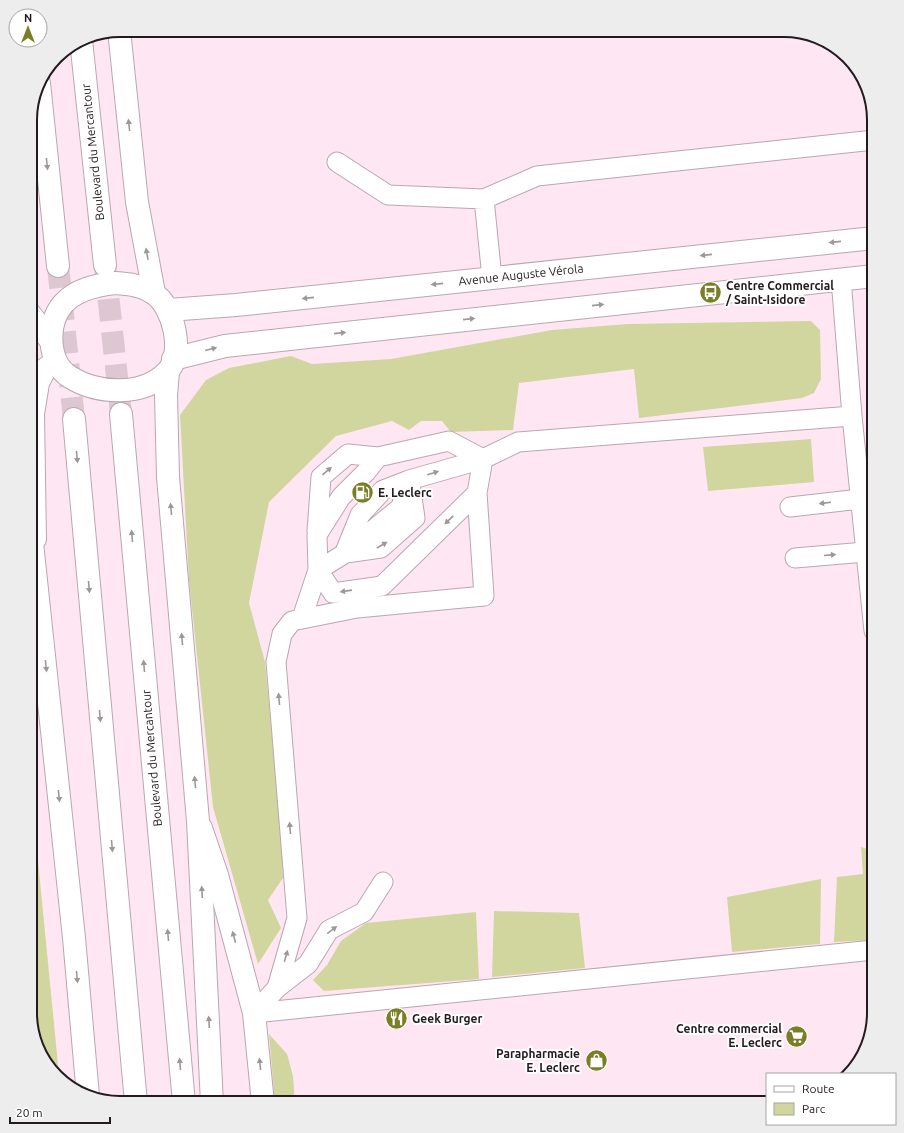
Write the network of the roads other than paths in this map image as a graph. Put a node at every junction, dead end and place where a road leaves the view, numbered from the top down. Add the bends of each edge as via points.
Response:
1 (119, 37) edge
2 (82, 47) edge
3 (40, 97) edge
4 (867, 141) edge
5 (337, 162) dead end
6 (484, 199) junction
7 (867, 239) edge
8 (105, 265) tunnel mouth
9 (58, 266) tunnel mouth
10 (867, 277) edge
11 (492, 278) junction
12 (841, 279) junction
13 (154, 293) junction
14 (168, 310) junction
15 (37, 325) edge
16 (53, 351) junction
17 (171, 365) junction
18 (37, 389) edge
19 (121, 414) tunnel mouth
20 (852, 416) junction
21 (74, 419) tunnel mouth
22 (378, 457) junction
23 (483, 459) junction
24 (477, 493) junction
25 (860, 499) junction
26 (790, 507) dead end
27 (317, 535) junction
28 (865, 552) junction
29 (795, 558) dead end
30 (318, 570) junction
31 (867, 570) edge
32 (37, 578) edge
33 (302, 618) junction
34 (198, 821) junction
35 (383, 882) dead end
36 (867, 951) edge
37 (277, 988) junction
38 (254, 1013) junction
39 (87, 1089) edge
40 (135, 1096) edge
41 (183, 1096) edge
42 (212, 1096) edge
43 (262, 1096) edge

13 -> 1 main road via 138,202
2 - 8 main road, Boulevard du Mercantour
3 -> 9 main road
4 - 6 lane via 537,176
5 - 6 lane via 388,195
6 - 11 lane
7 -> 11 main road, Avenue Auguste Vérola
10 - 12 main road
11 -> 14 main road, Avenue Auguste Vérola
17 -> 12 main road via 225,346
12 - 20 lane
13 - 14 main road
13 - 16 main road via 135,285 115,283 96,285 78,293 63,304 54,321
14 - 17 main road via 174,326 176,343
15 - 16 main road
16 - 17 main road via 67,376 80,384 103,389 127,390 144,387
16 - 18 main road
34 -> 17 main road via 168,477 166,395
41 -> 19 main road, Boulevard du Mercantour
20 - 23 lane via 518,442
20 - 25 lane
21 -> 40 main road
22 - 23 lane via 449,441
22 - 27 lane via 341,497
27 -> 22 lane via 321,477 348,454
23 - 24 lane
30 -> 23 lane via 344,554 401,507 409,480
24 -> 30 lane via 382,586 333,593
24 - 33 lane via 484,596 357,608
25 -> 26 lane
25 - 28 lane
27 - 30 lane
29 -> 28 lane
28 - 31 lane
30 - 33 lane
32 -> 39 main road
37 -> 33 lane via 298,918 276,662 282,634 292,621
38 -> 34 main road via 217,875
42 -> 34 main road
37 -> 35 lane via 308,964 329,930 364,912
36 - 38 lane
37 - 38 lane
43 -> 38 main road

